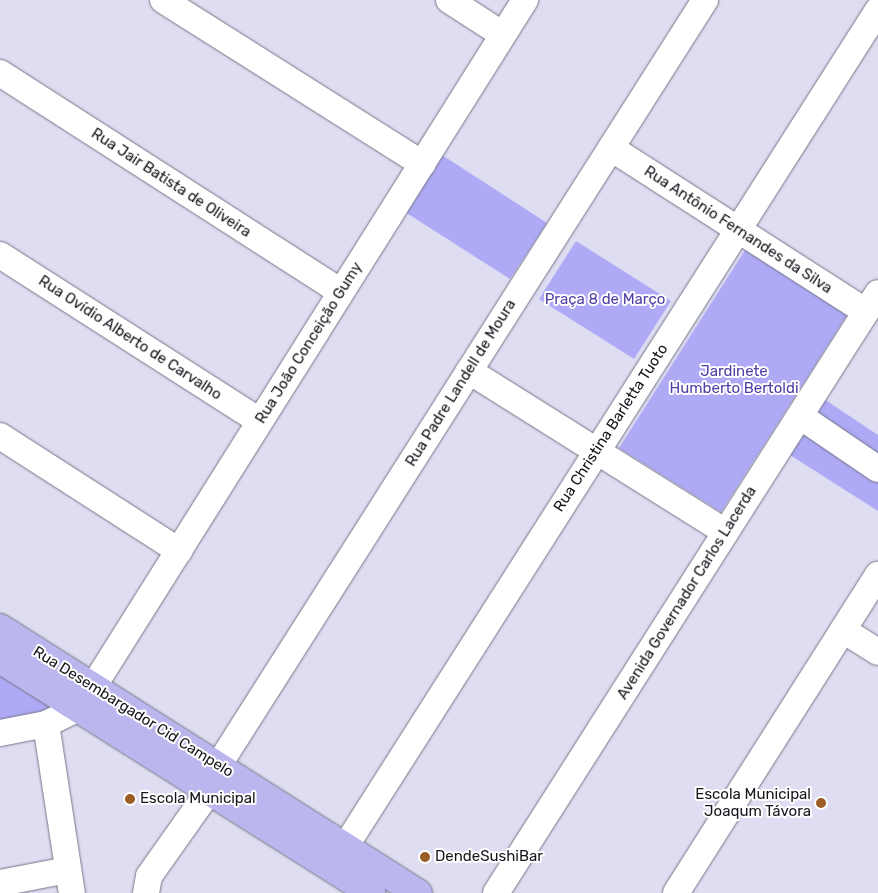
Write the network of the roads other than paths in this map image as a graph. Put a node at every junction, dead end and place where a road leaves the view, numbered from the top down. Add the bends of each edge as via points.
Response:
1 (163, 0) edge
2 (449, 0) edge
3 (525, 0) edge
4 (704, 0) edge
5 (878, 10) edge
6 (503, 35) junction
7 (0, 74) edge
8 (611, 148) junction
9 (422, 164) junction
10 (738, 230) junction
11 (0, 254) edge
12 (341, 292) junction
13 (872, 303) edge
14 (469, 371) junction
15 (800, 416) junction
16 (260, 421) junction
17 (0, 436) edge
18 (596, 452) junction
19 (878, 470) edge
20 (726, 532) junction
21 (178, 551) junction
22 (878, 575) edge
23 (0, 628) edge
24 (843, 630) junction
25 (878, 652) edge
26 (0, 659) edge
27 (93, 687) junction
28 (77, 709) junction
29 (46, 724) junction
30 (0, 733) edge
31 (214, 778) junction
32 (345, 846) junction
33 (70, 881) edge
34 (0, 883) edge
35 (146, 893) edge
36 (372, 893) edge
37 (418, 893) edge
38 (496, 893) edge
39 (676, 893) edge

1 - 9 street
2 - 6 street
3 - 6 street, Rua João Conceição Gumy
4 - 8 street, Rua Padre Landell de Moura
5 - 10 street, Rua Christina Barletta Tuoto
6 - 9 street, Rua João Conceição Gumy
7 - 12 street, Rua Jair Batista de Oliveira
8 - 10 street, Rua Antônio Fernandes da Silva
8 - 14 street, Rua Padre Landell de Moura
9 - 12 street, Rua João Conceição Gumy
10 - 13 street, Rua Antônio Fernandes da Silva
10 - 18 street, Rua Christina Barletta Tuoto
11 - 16 street, Rua Ovídio Alberto de Carvalho
12 - 16 street, Rua João Conceição Gumy
13 - 15 street, Avenida Governador Carlos Lacerda
14 - 18 street
14 - 31 street, Rua Padre Landell de Moura
15 - 19 street
15 - 20 street, Avenida Governador Carlos Lacerda
16 - 21 street, Rua João Conceição Gumy
17 - 21 street
18 - 20 street
18 - 32 street, Rua Christina Barletta Tuoto
20 - 38 street, Avenida Governador Carlos Lacerda
21 - 27 street, Rua João Conceição Gumy
22 - 24 street
23 - 27 main road, Rua Desembargador Cid Campelo
24 - 25 street
24 - 39 street
26 - 28 main road, Rua Desembargador Cid Campelo
27 - 28 main road
27 - 31 main road, Rua Desembargador Cid Campelo
28 - 29 street
28 - 31 main road, Rua Desembargador Cid Campelo
29 - 30 street
29 - 33 street
31 - 32 main road, Rua Desembargador Cid Campelo
31 - 35 street, Rua Padre Landell de Moura via 149,876
31 - 36 main road, Rua Desembargador Cid Campelo
32 - 37 main road, Rua Desembargador Cid Campelo
33 - 34 street

